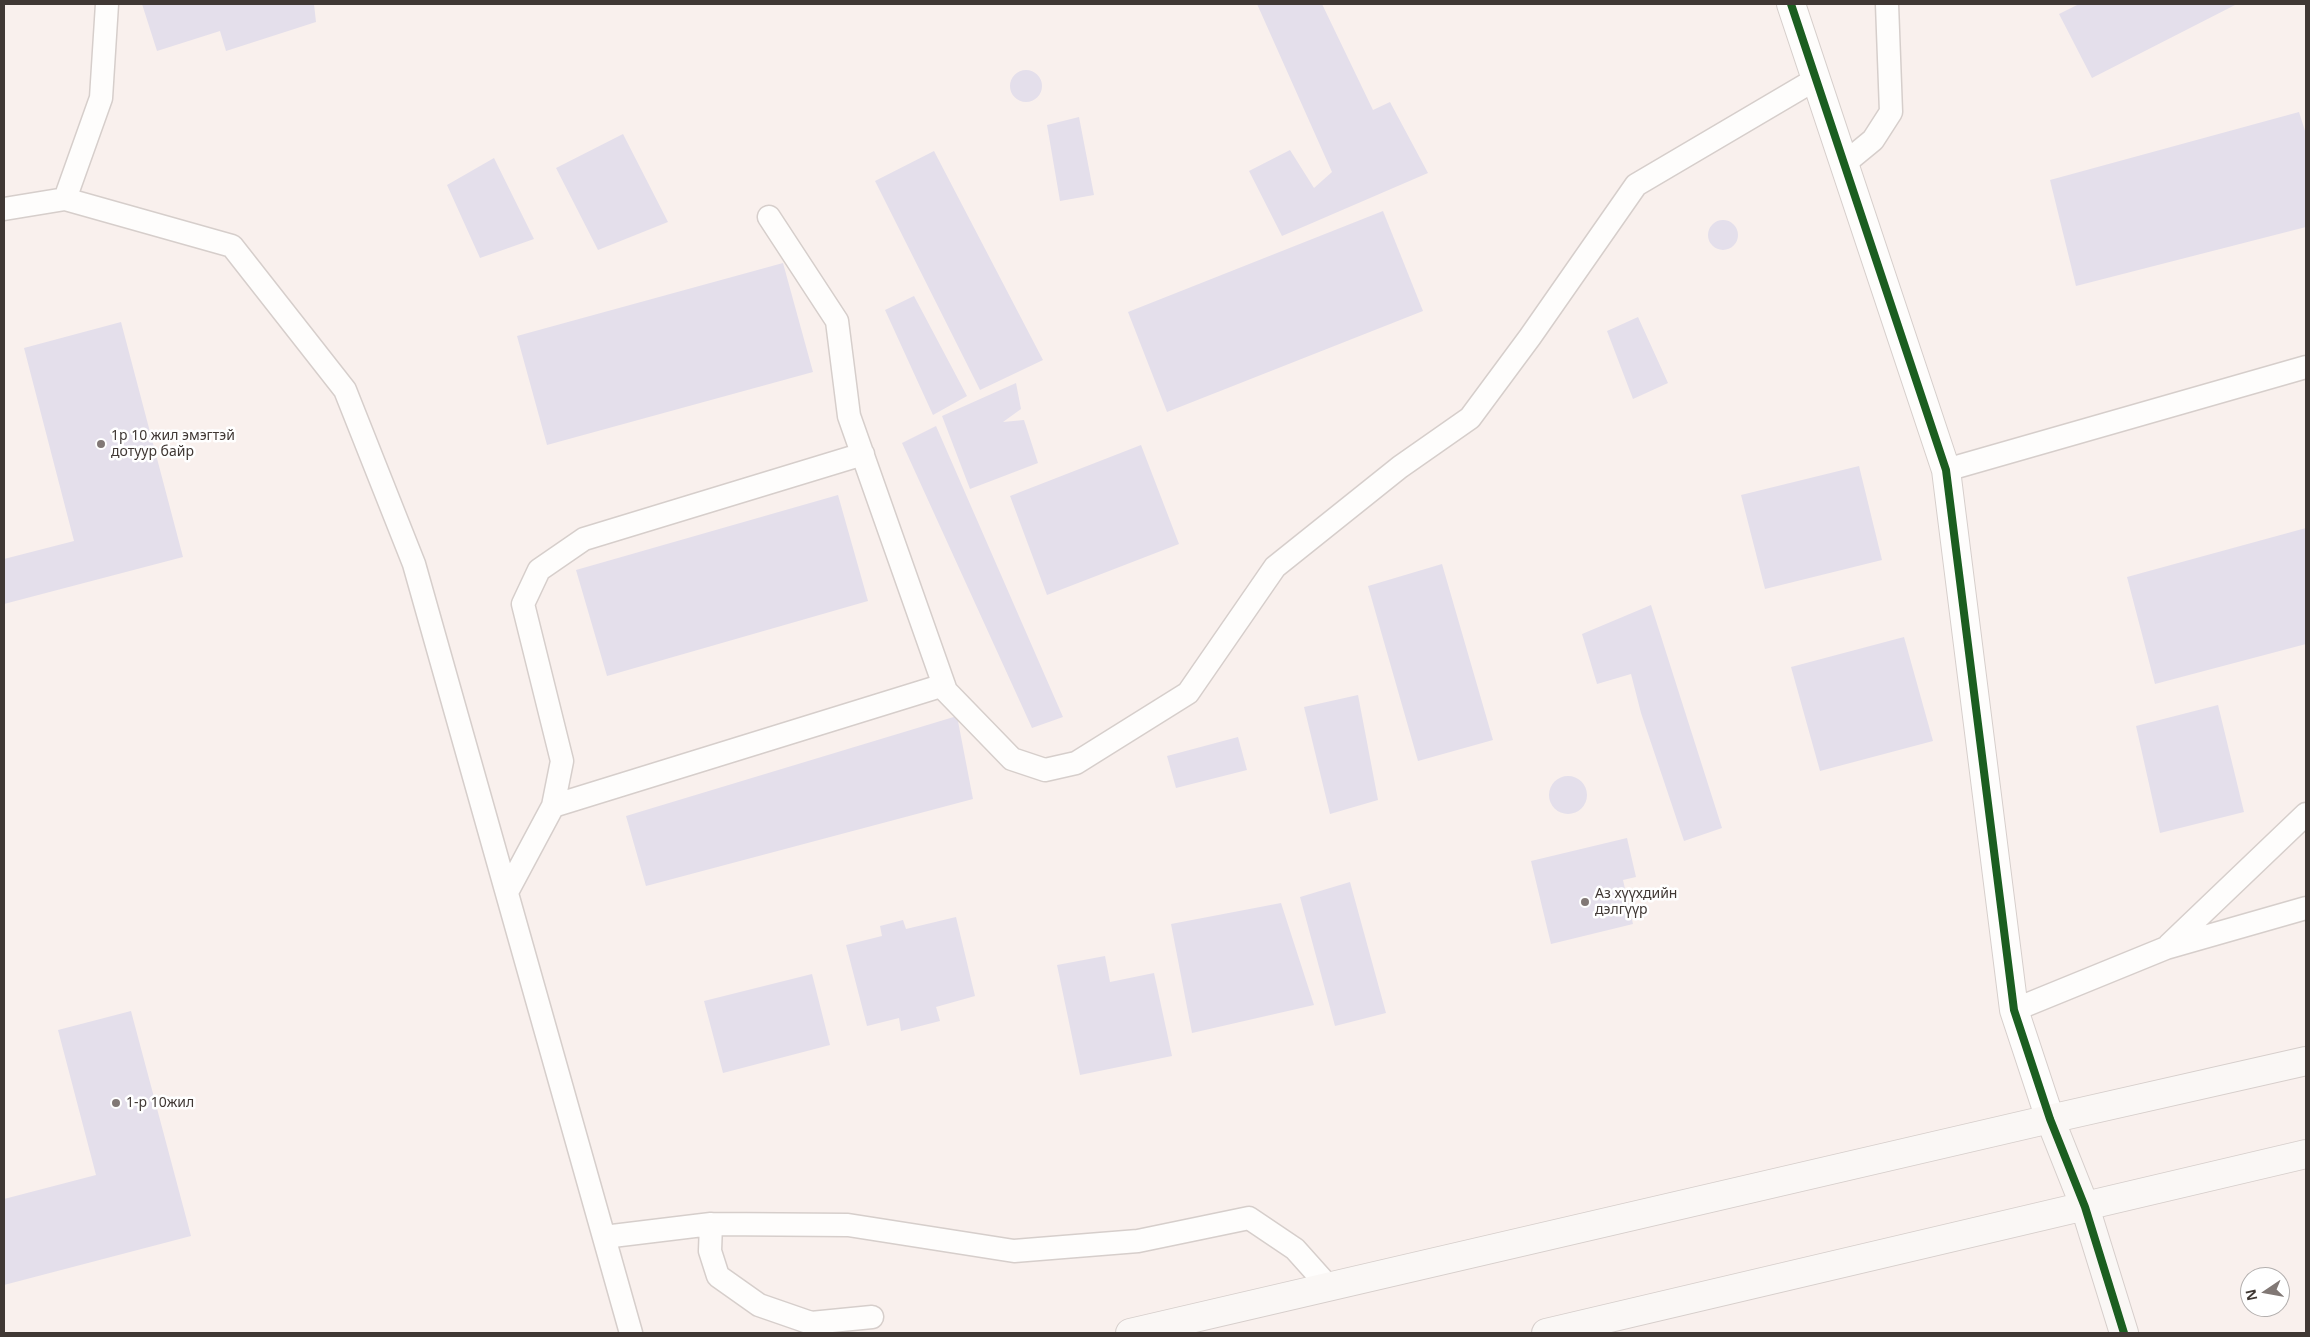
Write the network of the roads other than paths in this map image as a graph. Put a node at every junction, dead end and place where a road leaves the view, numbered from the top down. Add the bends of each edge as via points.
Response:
1 (107, 4) edge
2 (1791, 4) edge
3 (1886, 4) edge
4 (1816, 79) junction
5 (1844, 163) junction
6 (65, 199) junction
7 (4, 209) edge
8 (769, 217) dead end
9 (2306, 368) edge
10 (863, 454) junction
11 (1946, 470) junction
12 (944, 685) junction
13 (553, 806) junction
14 (2306, 814) edge
15 (506, 892) junction
16 (2306, 908) edge
17 (2166, 948) junction
18 (2014, 1010) junction
19 (2306, 1061) edge
20 (2050, 1119) junction
21 (2306, 1154) edge
22 (2085, 1207) junction
23 (711, 1224) junction
24 (604, 1237) junction
25 (1329, 1287) junction
26 (872, 1317) dead end
27 (631, 1333) edge
28 (1130, 1333) edge
29 (1546, 1333) edge
30 (2124, 1333) edge

1 - 6 lane via 101,98
2 - 4 street
3 - 5 lane via 1891,112 1874,140
4 - 5 street
4 - 12 lane via 1636,185 1470,418 1400,467 1275,567 1188,693 1076,763 1045,770 1012,759 946,691
5 - 11 street
6 - 7 lane
6 - 15 lane via 232,246 345,390 414,564
8 - 10 lane via 837,321 849,416
9 - 11 lane
10 - 12 lane
10 - 13 lane via 584,539 539,570 523,604 562,761
11 - 18 street
12 - 13 lane
13 - 15 lane
14 - 17 lane
15 - 24 lane
16 - 17 lane
17 - 18 lane
18 - 20 street
19 - 20 main road
20 - 22 main road
20 - 25 main road
21 - 22 main road
22 - 29 main road
22 - 30 main road
23 - 24 lane
23 - 25 lane via 848,1225 1014,1251 1138,1241 1249,1218 1295,1249
23 - 26 lane via 710,1251 718,1276 759,1305 811,1323
24 - 27 lane
25 - 28 main road

